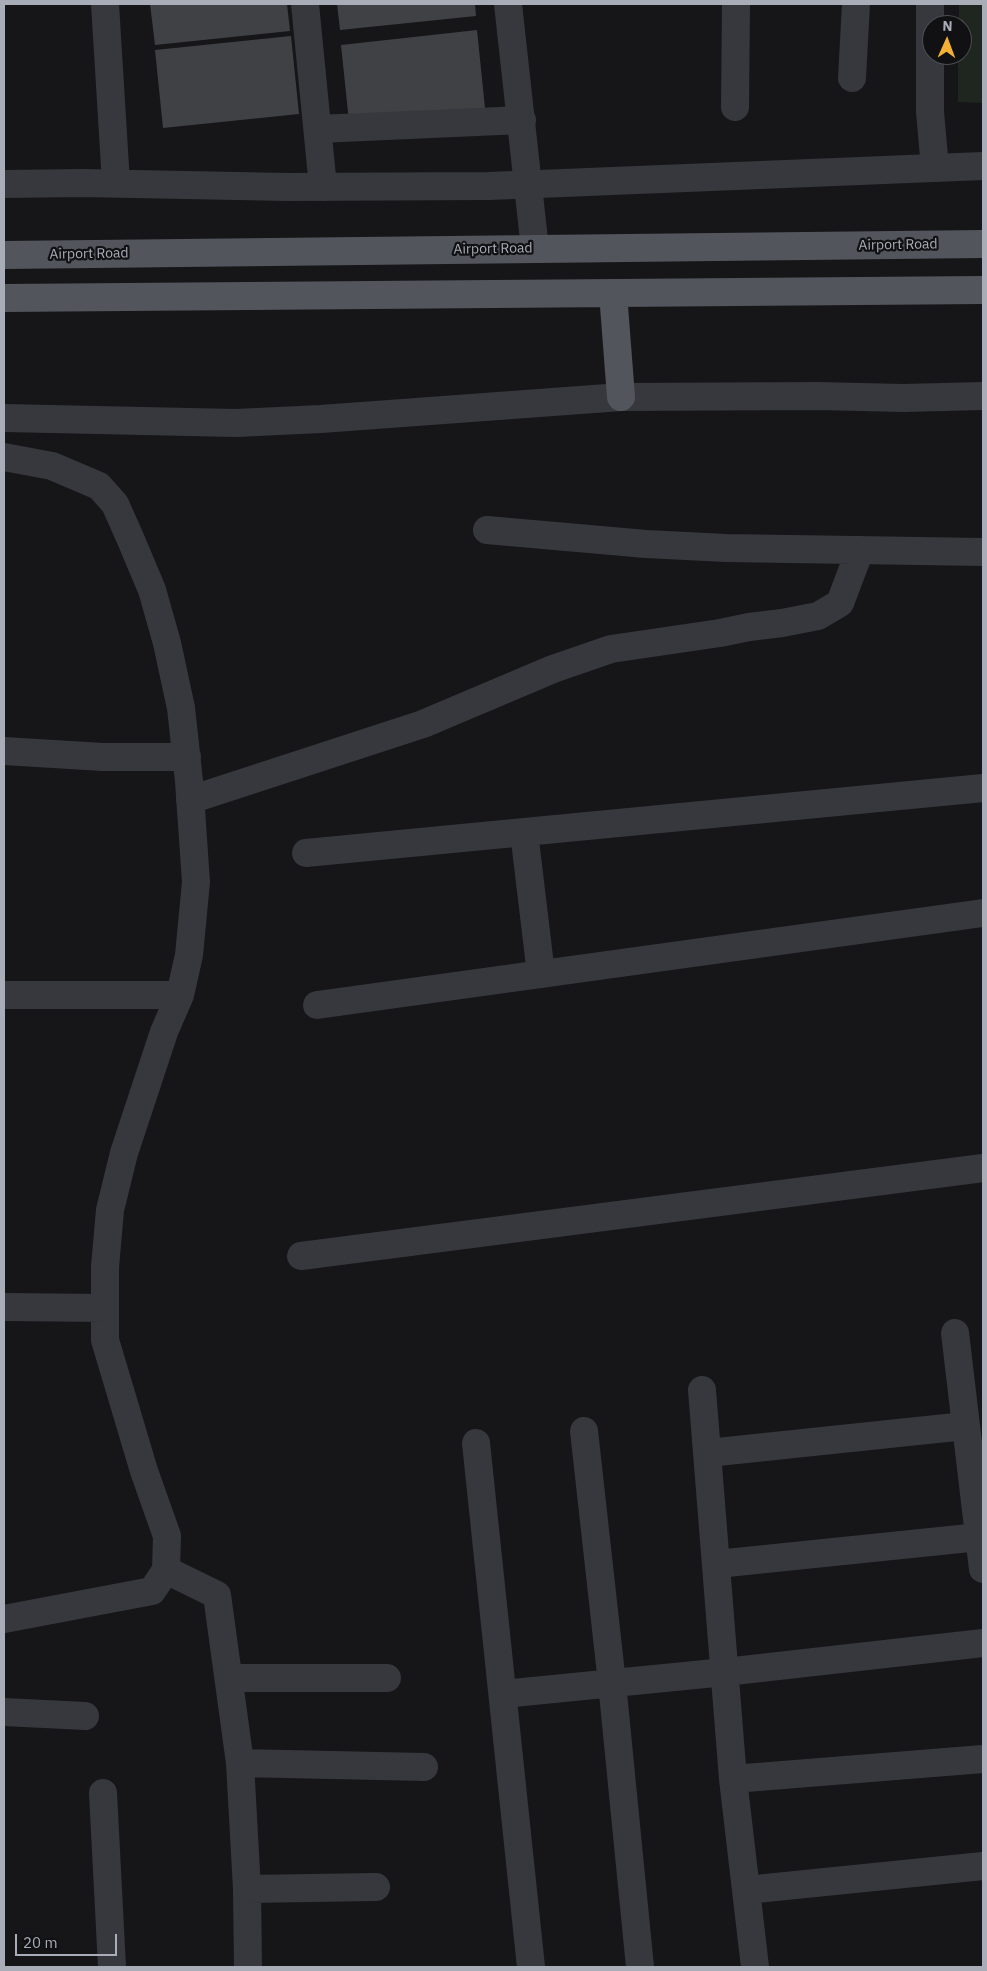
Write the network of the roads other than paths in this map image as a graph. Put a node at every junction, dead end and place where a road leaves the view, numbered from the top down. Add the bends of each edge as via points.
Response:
1 (105, 4) edge
2 (305, 4) edge
3 (508, 4) edge
4 (736, 4) edge
5 (856, 4) edge
6 (930, 4) edge
7 (852, 78) dead end
8 (735, 107) dead end
9 (522, 120) junction
10 (318, 129) junction
11 (983, 166) edge
12 (935, 168) junction
13 (116, 183) junction
14 (4, 184) edge
15 (528, 185) junction
16 (323, 187) junction
17 (983, 244) edge
18 (535, 249) junction
19 (4, 255) edge
20 (983, 290) edge
21 (613, 293) junction
22 (4, 298) edge
23 (983, 396) edge
24 (621, 397) junction
25 (4, 418) edge
26 (4, 457) edge
27 (488, 530) dead end
28 (860, 550) junction
29 (983, 552) edge
30 (4, 751) edge
31 (187, 757) junction
32 (983, 788) edge
33 (190, 800) junction
34 (524, 832) junction
35 (306, 853) dead end
36 (983, 913) edge
37 (540, 974) junction
38 (4, 995) edge
39 (180, 995) junction
40 (317, 1005) dead end
41 (983, 1168) edge
42 (301, 1256) dead end
43 (4, 1307) edge
44 (105, 1308) junction
45 (955, 1333) dead end
46 (702, 1390) dead end
47 (965, 1426) junction
48 (584, 1431) dead end
49 (476, 1443) dead end
50 (708, 1453) junction
51 (976, 1457) edge
52 (981, 1551) edge
53 (717, 1564) junction
54 (166, 1570) junction
55 (4, 1619) edge
56 (983, 1643) edge
57 (725, 1672) junction
58 (229, 1678) junction
59 (387, 1678) dead end
60 (612, 1683) junction
61 (503, 1694) junction
62 (4, 1712) edge
63 (85, 1716) dead end
64 (983, 1759) edge
65 (240, 1763) junction
66 (424, 1768) dead end
67 (733, 1779) junction
68 (102, 1793) dead end
69 (983, 1866) edge
70 (376, 1887) dead end
71 (247, 1889) junction
72 (746, 1890) junction
73 (112, 1967) edge
74 (248, 1967) edge
75 (531, 1967) edge
76 (640, 1967) edge
77 (755, 1967) edge

1 - 13 street
2 - 10 street
3 - 9 street
4 - 8 street
5 - 7 street
6 - 12 street via 930,112
9 - 10 street
9 - 15 street
10 - 16 street
11 - 12 street
12 - 15 street
13 - 14 street
13 - 16 street
15 - 16 street
15 - 18 street
17 - 18 main road, Airport Road
18 - 19 main road, Airport Road
20 - 21 main road
21 - 22 main road
21 - 24 main road
23 - 24 street
24 - 25 street via 321,419 236,422
26 - 31 street via 52,466 99,486 115,504 152,590 182,708
27 - 28 street via 646,544
28 - 29 street
28 - 33 street via 840,603 818,616 611,649 553,669 423,724
30 - 31 street via 103,757
31 - 33 street
32 - 34 street
33 - 39 street via 196,882 189,954
34 - 35 street
34 - 37 street
36 - 37 street
37 - 40 street
38 - 39 street
39 - 44 street via 164,1032 130,1134 110,1210 104,1267
41 - 42 street
43 - 44 street
44 - 54 street via 105,1340 167,1536
45 - 47 street
46 - 50 street
47 - 50 street
47 - 51 street
48 - 60 street
49 - 61 street
50 - 53 street
51 - 52 street
52 - 53 street
53 - 57 street
54 - 55 street via 152,1590
54 - 58 street via 218,1594
56 - 57 street
57 - 60 street
57 - 67 street
58 - 59 street
58 - 65 street
60 - 61 street
60 - 76 street
61 - 75 street
62 - 63 street
64 - 67 street
65 - 66 street
65 - 71 street
67 - 72 street
68 - 73 street
69 - 72 street
70 - 71 street
71 - 74 street
72 - 77 street

